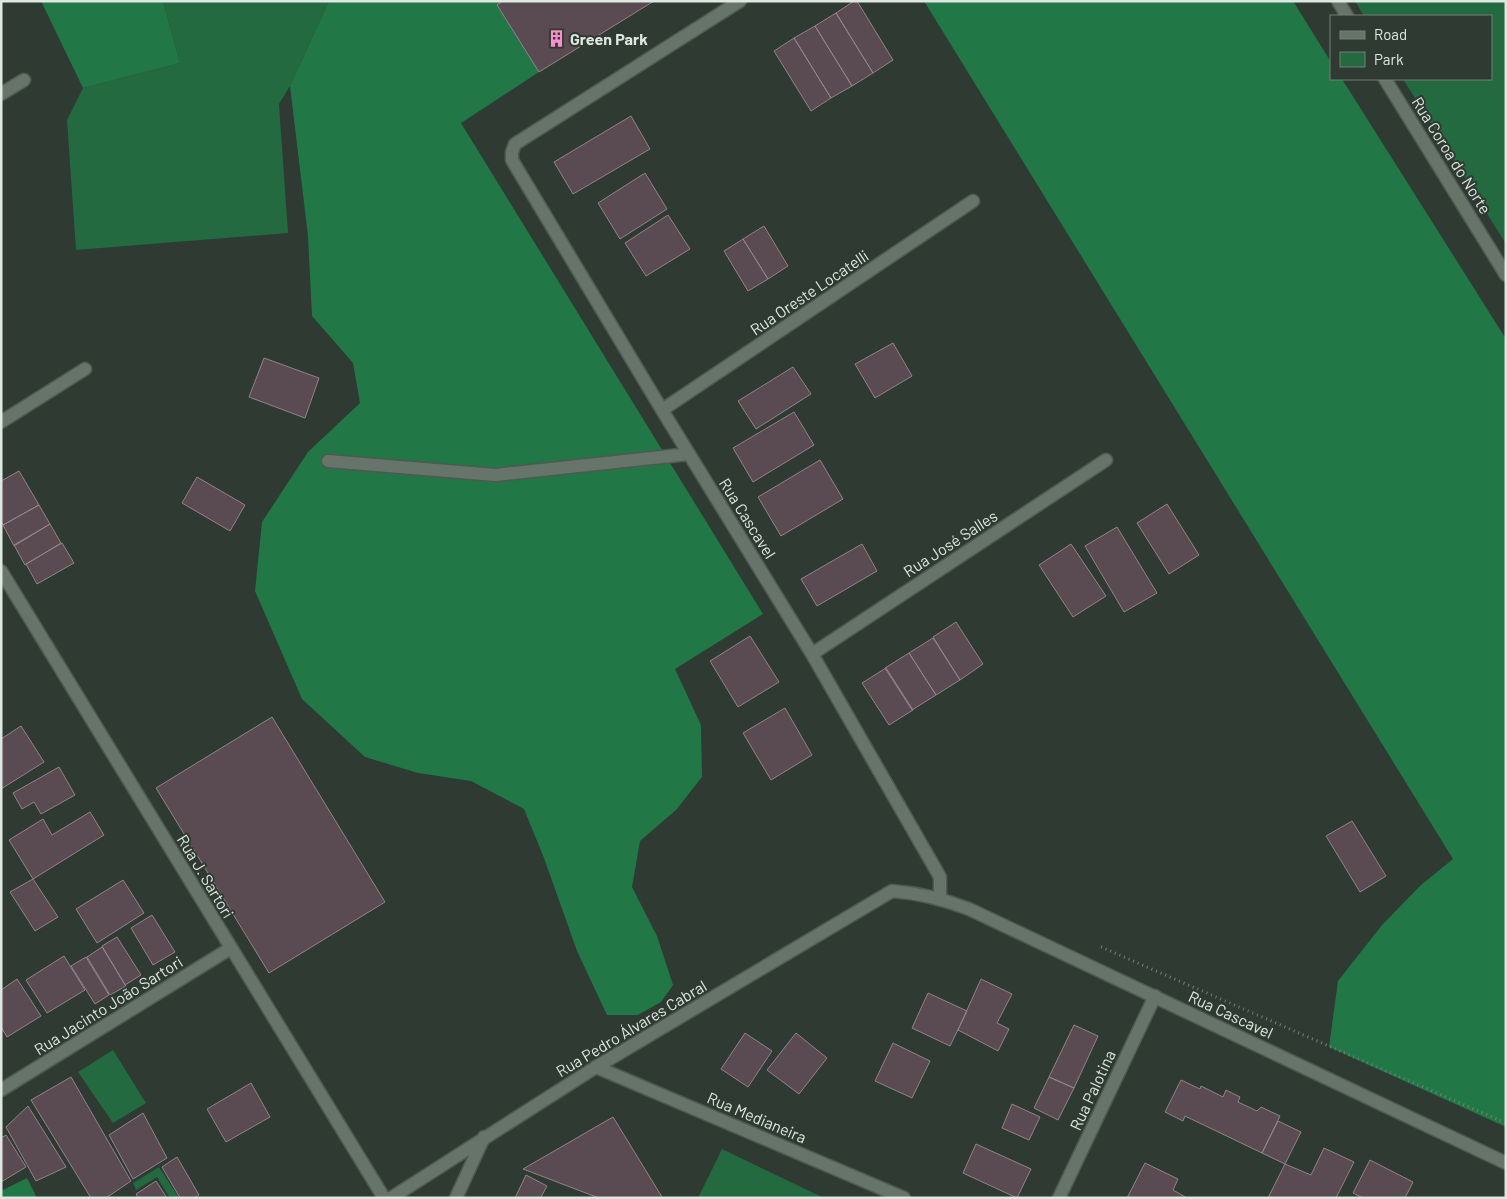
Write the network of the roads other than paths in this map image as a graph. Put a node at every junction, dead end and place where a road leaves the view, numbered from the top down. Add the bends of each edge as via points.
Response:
1 (740, 1) edge
2 (1338, 1) edge
3 (1346, 15) edge
4 (24, 80) dead end
5 (1386, 80) edge
6 (1, 94) edge
7 (973, 201) dead end
8 (1506, 274) edge
9 (85, 369) dead end
10 (662, 410) junction
11 (1, 422) edge
12 (689, 454) junction
13 (1106, 460) dead end
14 (328, 462) dead end
15 (1, 571) edge
16 (812, 654) junction
17 (892, 891) joint
18 (940, 898) junction
19 (231, 948) junction
20 (1155, 996) junction
21 (596, 1067) junction
22 (1, 1090) edge
23 (484, 1137) junction
24 (1506, 1163) edge
25 (384, 1198) edge
26 (391, 1198) edge
27 (456, 1198) edge
28 (904, 1198) edge
29 (1060, 1198) edge

1 - 10 street, Rua Cascavel via 515,144 512,152 512,160
2 - 3 street
4 - 6 street
5 - 8 street, Rua Coroa do Norte
7 - 10 street, Rua Oreste Locatelli
9 - 11 street
10 - 12 street, Rua Cascavel
12 - 14 street via 495,475
12 - 16 street, Rua Cascavel
13 - 16 street, Rua José Salles
15 - 19 street, Rua J. Sartori
16 - 18 street, Rua Cascavel via 940,877
17 - 18 street, Rua Cascavel
17 - 21 street, Rua Pedro Álvares Cabral
18 - 20 street, Rua Cascavel
19 - 22 street, Rua Jacinto João Sartori
19 - 25 street, Rua J. Sartori
20 - 24 street, Rua Cascavel
20 - 29 street, Rua Palotina
21 - 23 street, Rua Pedro Álvares Cabral
21 - 28 street, Rua Medianeira
23 - 26 street, Rua Pedro Álvares Cabral
23 - 27 street

